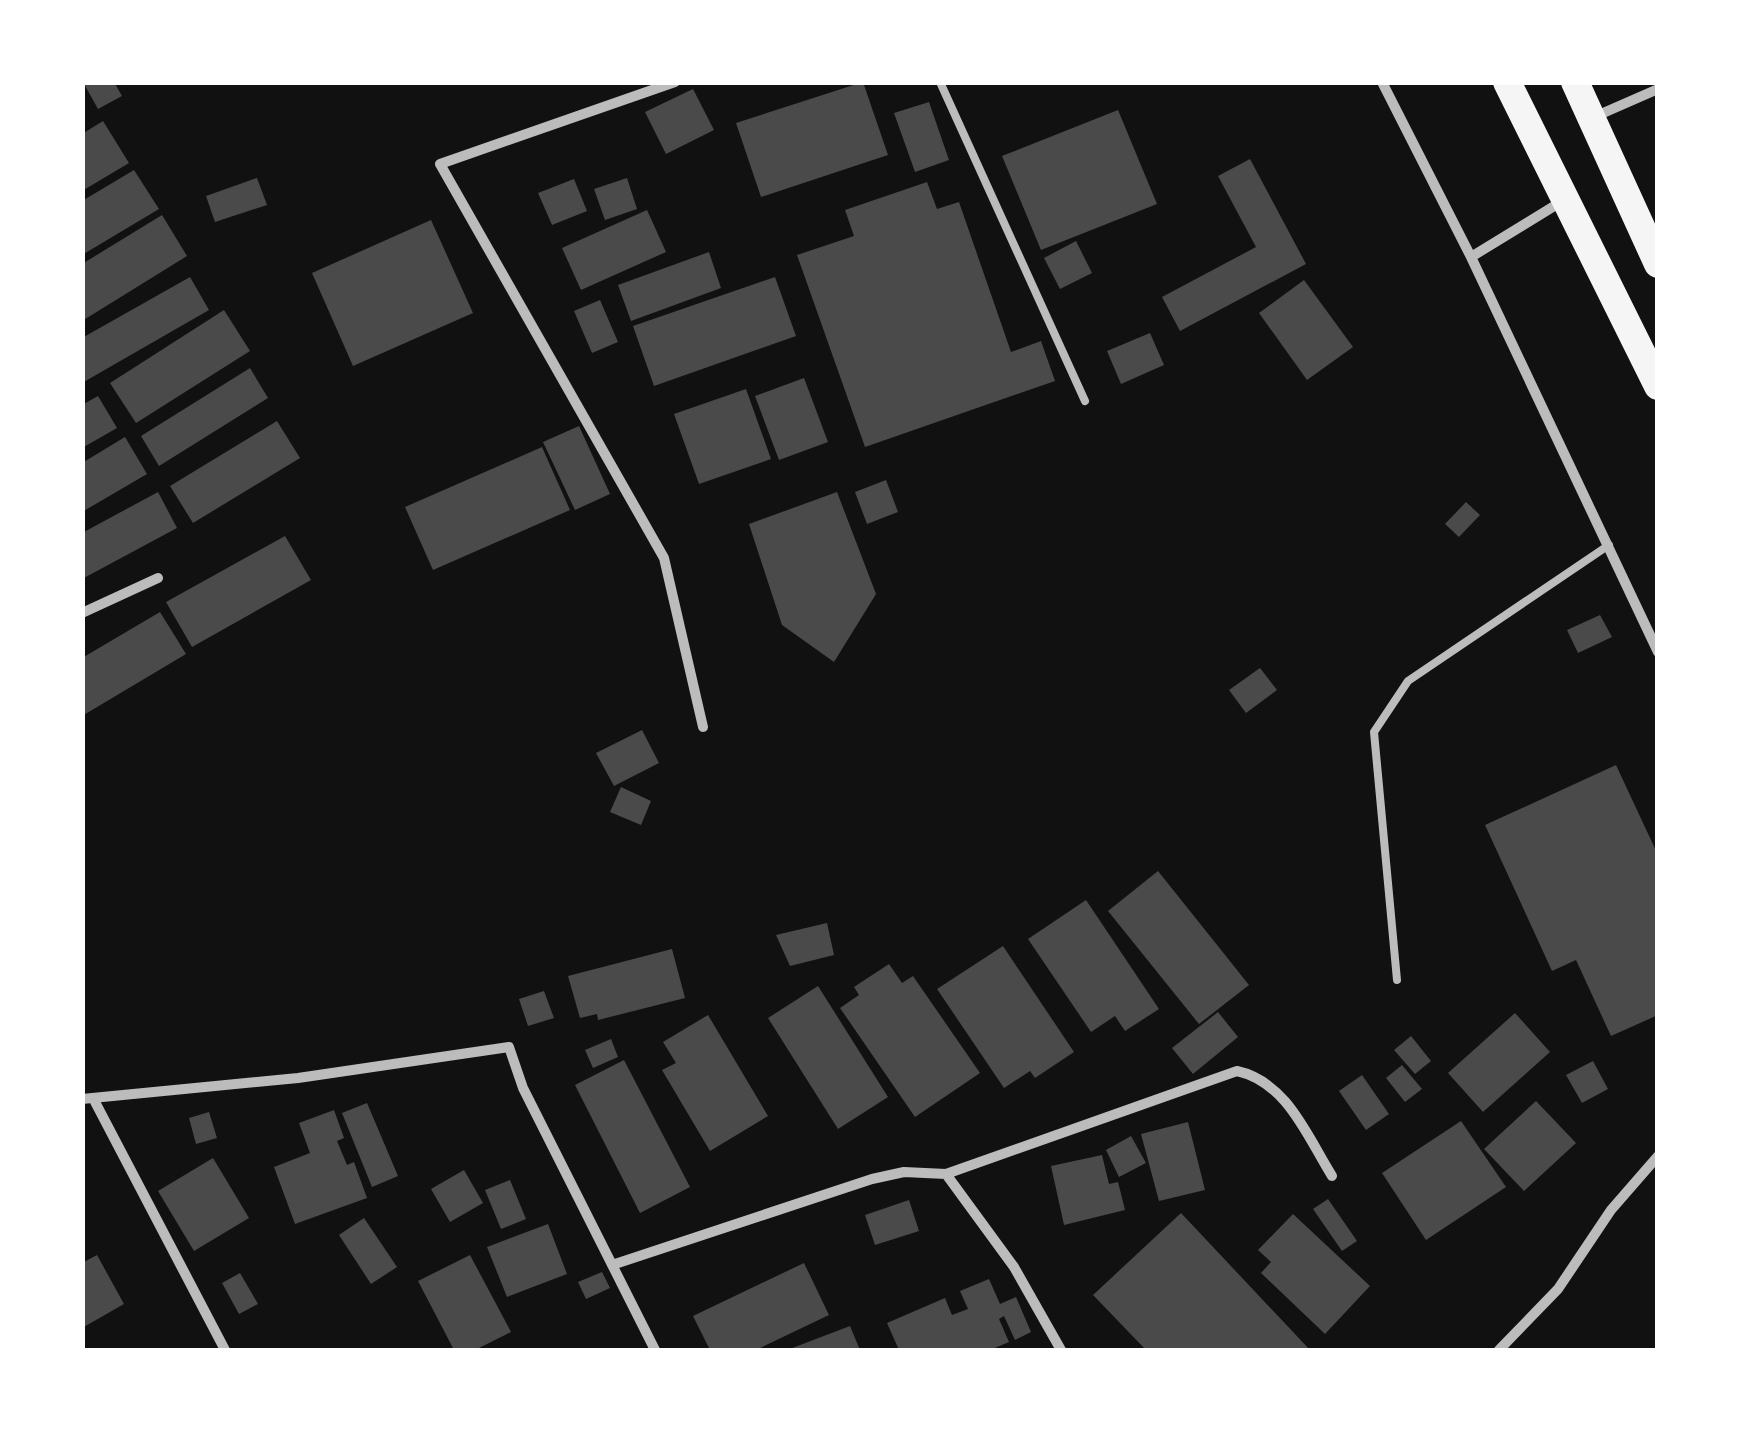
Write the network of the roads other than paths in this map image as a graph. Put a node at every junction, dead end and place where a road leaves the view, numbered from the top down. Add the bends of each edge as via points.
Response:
1 (675, 82) edge
2 (940, 82) edge
3 (1382, 82) edge
4 (1507, 82) edge
5 (1576, 82) edge
6 (1658, 89) edge
7 (1593, 117) junction
8 (1564, 200) junction
9 (1471, 258) junction
10 (1658, 264) edge
11 (1658, 386) edge
12 (1085, 401) dead end
13 (1610, 545) junction
14 (158, 578) dead end
15 (82, 614) edge
16 (1658, 652) edge
17 (703, 727) dead end
18 (1397, 980) dead end
19 (88, 1098) edge
20 (1658, 1156) edge
21 (946, 1174) junction
22 (1332, 1176) dead end
23 (612, 1264) junction
24 (226, 1350) edge
25 (654, 1350) edge
26 (1061, 1350) edge
27 (1499, 1350) edge

1 - 17 street via 440,164 664,558
2 - 12 lane
3 - 9 street
4 - 8 highway
5 - 7 highway
6 - 7 street
7 - 10 highway
8 - 9 street
8 - 11 highway
9 - 13 street
13 - 16 street
13 - 18 lane via 1408,681 1374,732
14 - 15 street
19 - 23 street via 298,1078 509,1047
19 - 24 street
20 - 27 street via 1611,1210 1558,1290
21 - 22 street via 1237,1071 1276,1088
21 - 23 street via 904,1172 872,1180
21 - 26 street via 1014,1267
23 - 25 street

